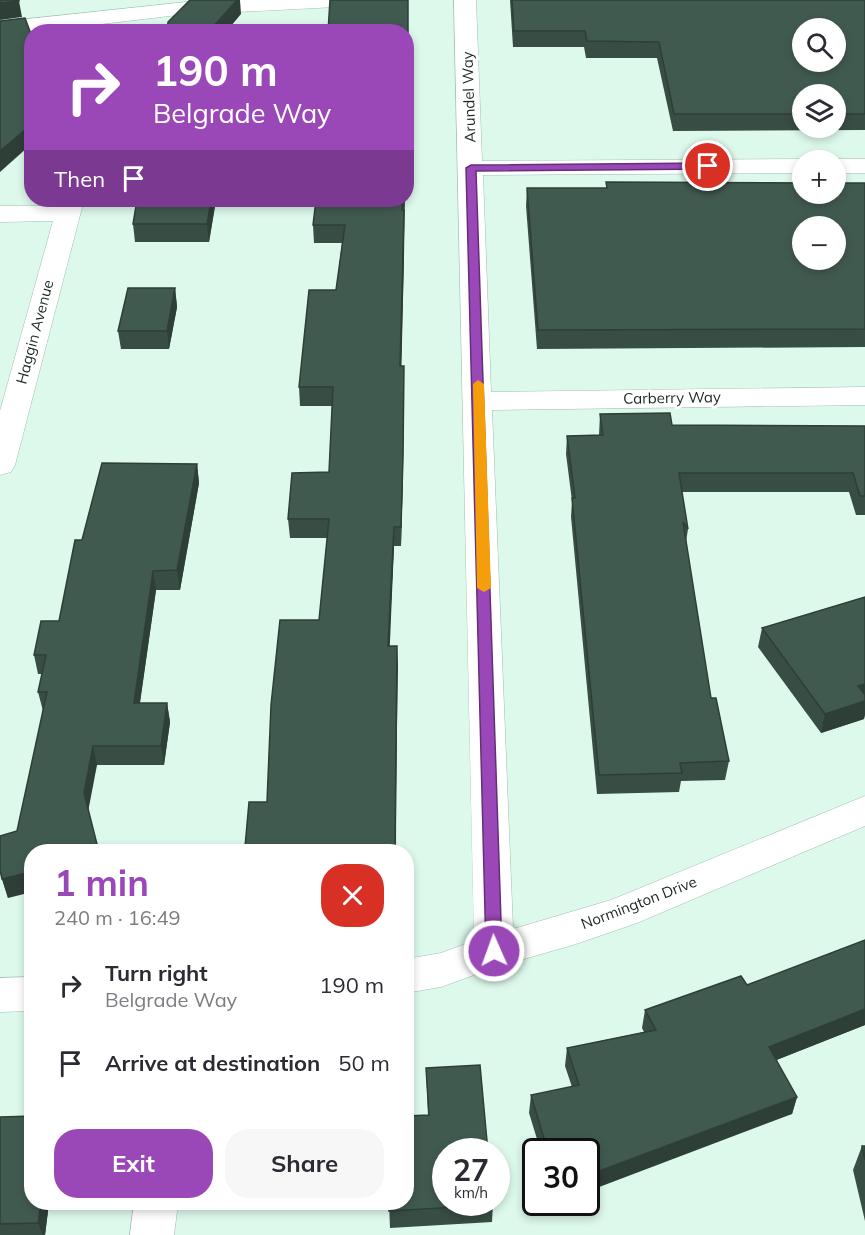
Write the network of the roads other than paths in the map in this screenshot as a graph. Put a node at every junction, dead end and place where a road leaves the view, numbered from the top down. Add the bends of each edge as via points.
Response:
1 (356, 0) edge
2 (465, 0) edge
3 (87, 24) edge
4 (24, 28) edge
5 (0, 29) edge
6 (792, 166) edge
7 (846, 166) edge
8 (865, 166) edge
9 (471, 168) junction
10 (60, 207) edge
11 (69, 207) edge
12 (0, 214) edge
13 (865, 396) edge
14 (479, 401) junction
15 (0, 465) edge
16 (865, 810) edge
17 (494, 951) junction
18 (414, 975) edge
19 (24, 994) edge
20 (0, 995) edge
21 (155, 1210) edge
22 (152, 1235) edge

1 - 3 street via 218,4
2 - 9 street, Arundel Way
4 - 5 street
6 - 9 street
7 - 8 street
9 - 14 street, Arundel Way
10 - 12 street
11 - 15 street, Haggin Avenue
13 - 14 street, Carberry Way
14 - 17 street, Arundel Way
16 - 17 street, Normington Drive via 623,912
17 - 18 street, Normington Drive via 441,970
19 - 20 street
21 - 22 street

